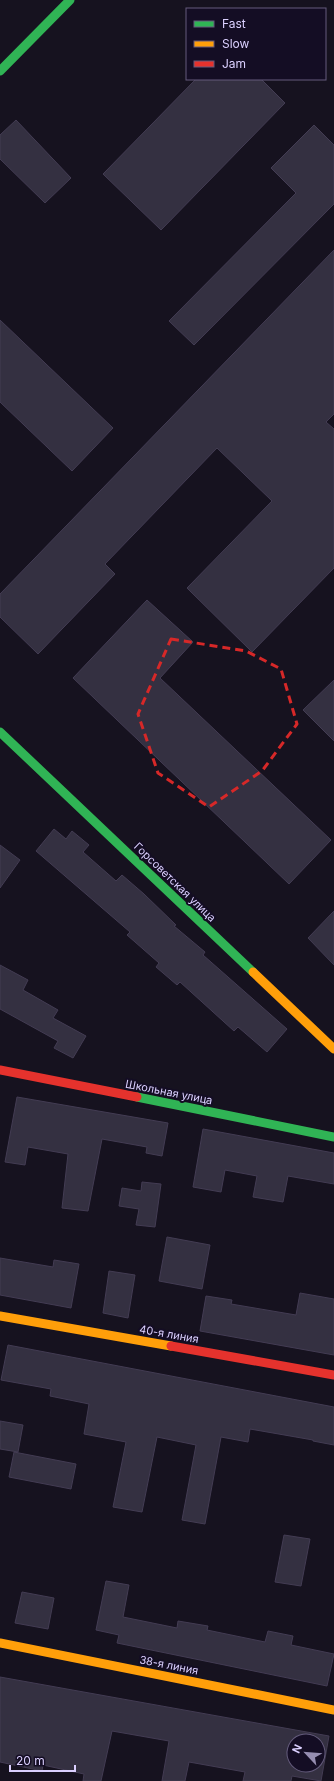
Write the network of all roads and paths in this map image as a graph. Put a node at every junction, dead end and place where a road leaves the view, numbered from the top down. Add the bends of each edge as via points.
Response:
1 (70, 0) edge
2 (0, 71) edge
3 (0, 732) edge
4 (334, 1049) edge
5 (0, 1070) edge
6 (334, 1137) edge
7 (0, 1316) edge
8 (334, 1375) edge
9 (0, 1644) edge
10 (334, 1710) edge

1 - 2 street
3 - 4 street, Горсоветская улица
5 - 6 street, Школьная улица
7 - 8 street, 40-я линия
9 - 10 street, 38-я линия

